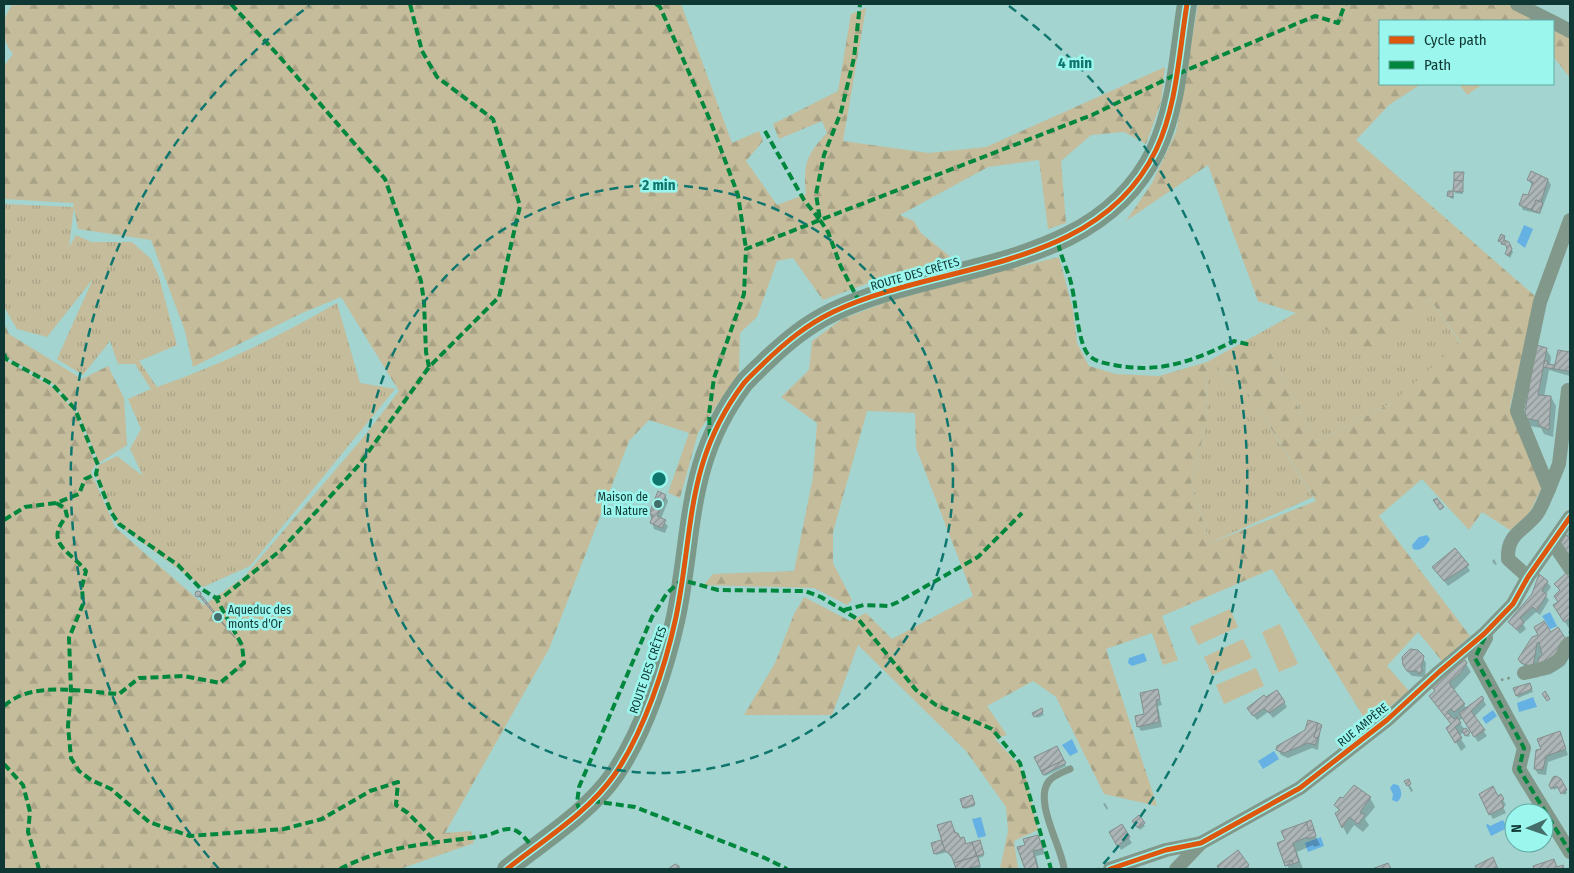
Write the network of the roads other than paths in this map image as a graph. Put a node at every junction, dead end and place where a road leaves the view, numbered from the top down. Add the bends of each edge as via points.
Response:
1 (1187, 4) edge
2 (1517, 4) edge
3 (1548, 20) edge
4 (1554, 23) edge
5 (1570, 31) edge
6 (1570, 220) edge
7 (1568, 390) dead end
8 (1549, 488) junction
9 (1570, 518) edge
10 (1553, 543) junction
11 (1570, 568) edge
12 (1528, 577) junction
13 (1484, 634) junction
14 (1570, 643) edge
15 (1524, 673) road end
16 (1070, 769) dead end
17 (1201, 843) junction
18 (1570, 852) edge
19 (507, 869) edge
20 (1064, 869) edge
21 (1110, 869) edge
22 (1176, 869) edge

1 - 19 street, ROUTE DES CRÊTES via 1168,117 1157,148 1143,175 1097,221 1058,243 891,291 832,312 786,342 744,383 710,440 702,461 667,654 633,741 614,775 592,801
2 - 3 street
4 - 5 street
6 - 8 street via 1540,302 1517,411
7 - 8 street via 1559,464
8 - 12 street via 1537,514 1513,536 1507,547 1508,559
9 - 10 street, RUE AMPÈRE
10 - 11 street
10 - 12 street, RUE AMPÈRE
12 - 13 street, RUE AMPÈRE via 1513,604
13 - 17 street, RUE AMPÈRE via 1387,720 1300,788
13 - 18 street via 1486,638 1476,658 1524,748 1519,770
14 - 15 street via 1550,666
16 - 20 lane via 1053,777 1046,787 1047,812
17 - 21 street, RUE AMPÈRE via 1166,850
17 - 22 street

